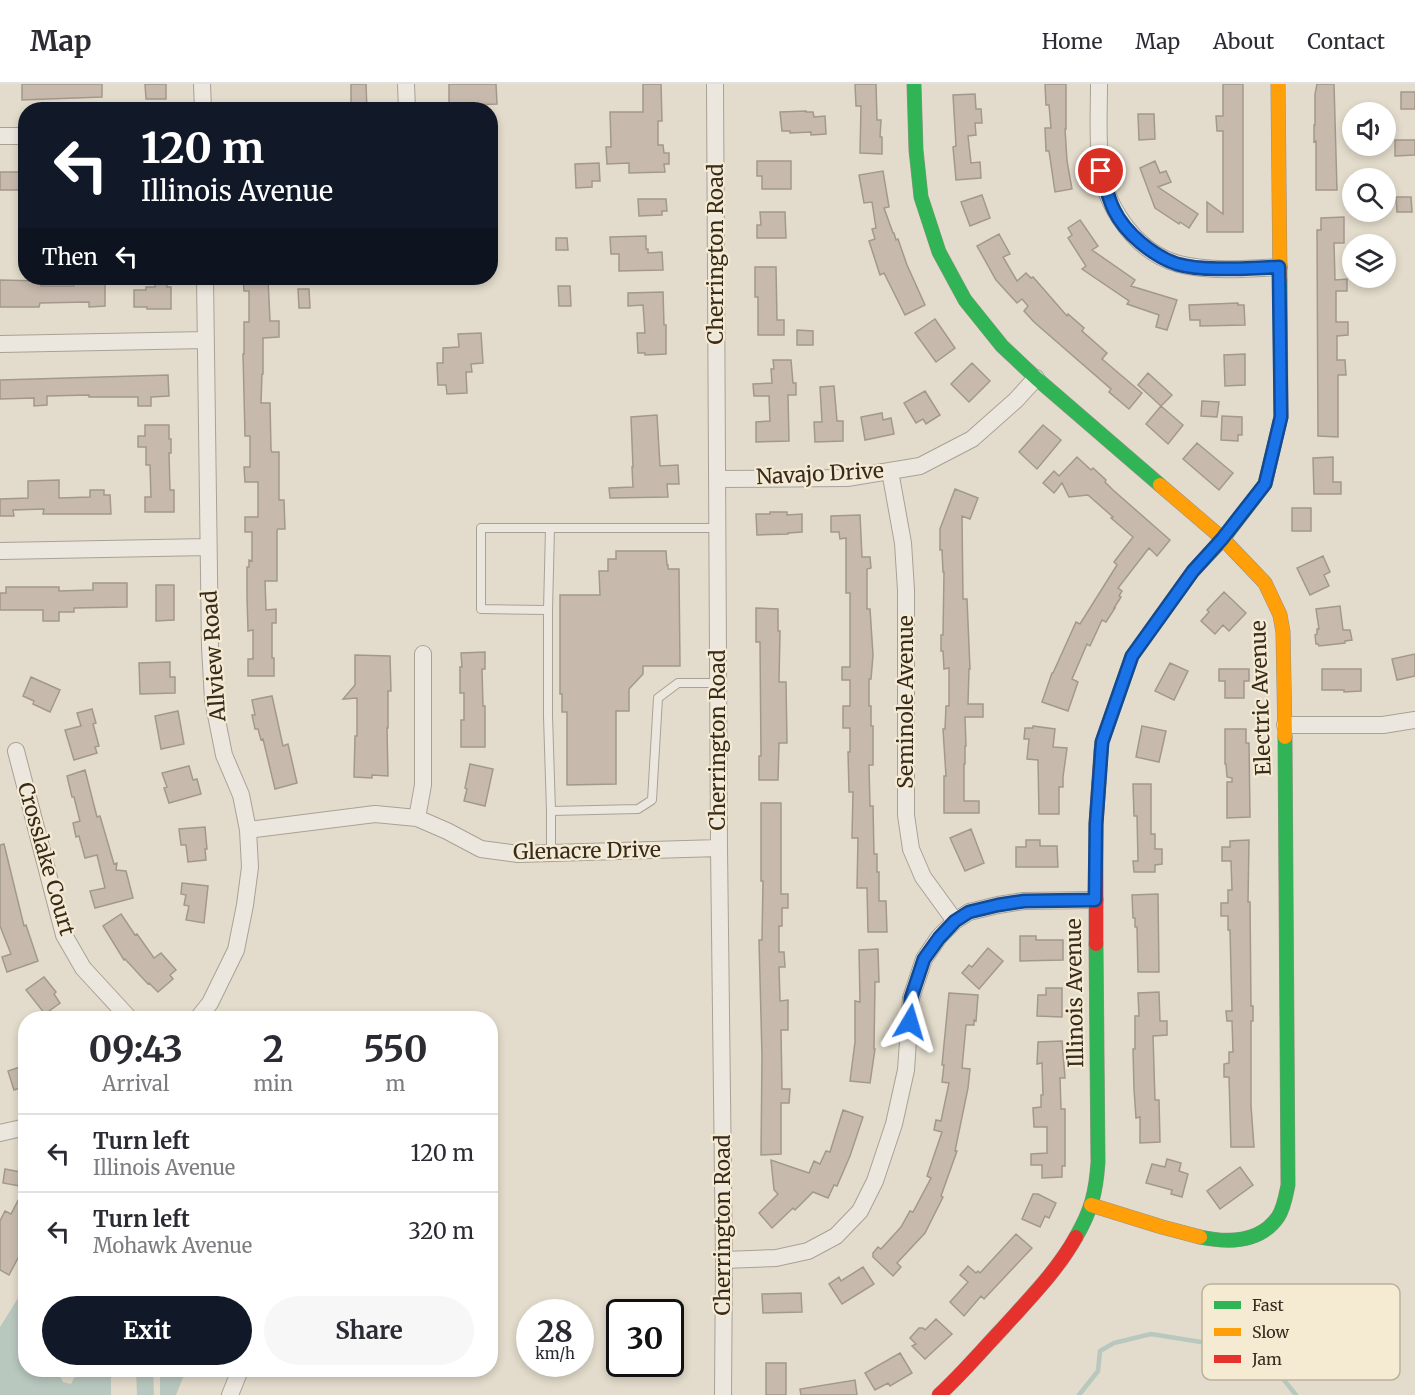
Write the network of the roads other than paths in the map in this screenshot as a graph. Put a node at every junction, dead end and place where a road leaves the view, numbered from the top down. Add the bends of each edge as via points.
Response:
1 (202, 84) edge
2 (406, 84) edge
3 (715, 84) edge
4 (915, 84) edge
5 (1099, 84) edge
6 (1278, 84) edge
7 (202, 102) edge
8 (406, 102) edge
9 (0, 136) edge
10 (18, 136) edge
11 (1279, 267) junction
12 (205, 285) edge
13 (206, 340) junction
14 (0, 344) edge
15 (1036, 378) junction
16 (890, 471) junction
17 (717, 479) junction
18 (550, 528) junction
19 (717, 528) junction
20 (1222, 539) junction
21 (208, 547) junction
22 (0, 551) edge
23 (548, 610) junction
24 (423, 654) dead end
25 (718, 683) junction
26 (1415, 720) edge
27 (1285, 725) junction
28 (16, 751) dead end
29 (551, 811) junction
30 (417, 818) junction
31 (248, 830) junction
32 (718, 848) junction
33 (550, 853) junction
34 (1095, 900) junction
35 (955, 921) junction
36 (123, 1011) edge
37 (204, 1011) edge
38 (18, 1129) edge
39 (0, 1133) edge
40 (1091, 1205) junction
41 (724, 1260) junction
42 (237, 1377) edge
43 (230, 1395) edge
44 (723, 1395) edge
45 (939, 1395) edge

1 - 7 street
2 - 8 street
3 - 17 street, Cherrington Road
4 - 15 street, Electric Avenue via 921,197 939,252 964,300 1002,346
5 - 11 street via 1101,171 1115,212 1128,230 1142,244 1176,263 1195,267
6 - 11 street, Illinois Avenue
9 - 10 street
11 - 20 street, Illinois Avenue via 1281,417 1265,484
12 - 13 street, Allview Road
13 - 14 street
13 - 21 street, Allview Road
15 - 16 street, Navajo Drive via 972,439 920,466
15 - 20 street, Electric Avenue
16 - 17 street, Navajo Drive via 847,478
16 - 35 street, Seminole Avenue via 905,566 906,815 910,849 923,877
17 - 19 street, Cherrington Road
18 - 19 lane
18 - 23 lane
18 - 23 lane via 481,528 481,609
19 - 25 street, Cherrington Road
20 - 27 street, Electric Avenue via 1265,583 1280,615
20 - 34 street, Illinois Avenue via 1193,571 1132,656 1102,742
21 - 22 street
21 - 31 street, Allview Road via 213,700 224,755 241,795
23 - 29 lane
24 - 30 street via 423,785
25 - 29 lane via 678,683 658,698 652,800 638,809
25 - 32 street, Cherrington Road
26 - 27 street via 1383,725
27 - 40 street, Electric Avenue via 1288,1185 1278,1216 1253,1237 1221,1241
28 - 36 street, Crosslake Court via 64,936 83,968
29 - 33 lane
30 - 31 street, Glenacre Drive via 375,814
30 - 33 street, Glenacre Drive via 481,849
31 - 37 street, Allview Road via 250,867 236,950
32 - 33 street, Glenacre Drive
32 - 41 street, Cherrington Road
34 - 35 street via 1024,901 969,912
34 - 40 street, Illinois Avenue via 1098,1156
35 - 41 street via 924,959 914,988 906,1070 894,1125 860,1211 836,1236 808,1251 776,1258
38 - 39 street
40 - 45 street, Illinois Avenue via 1079,1233 1044,1284
41 - 44 street, Cherrington Road
42 - 43 street

